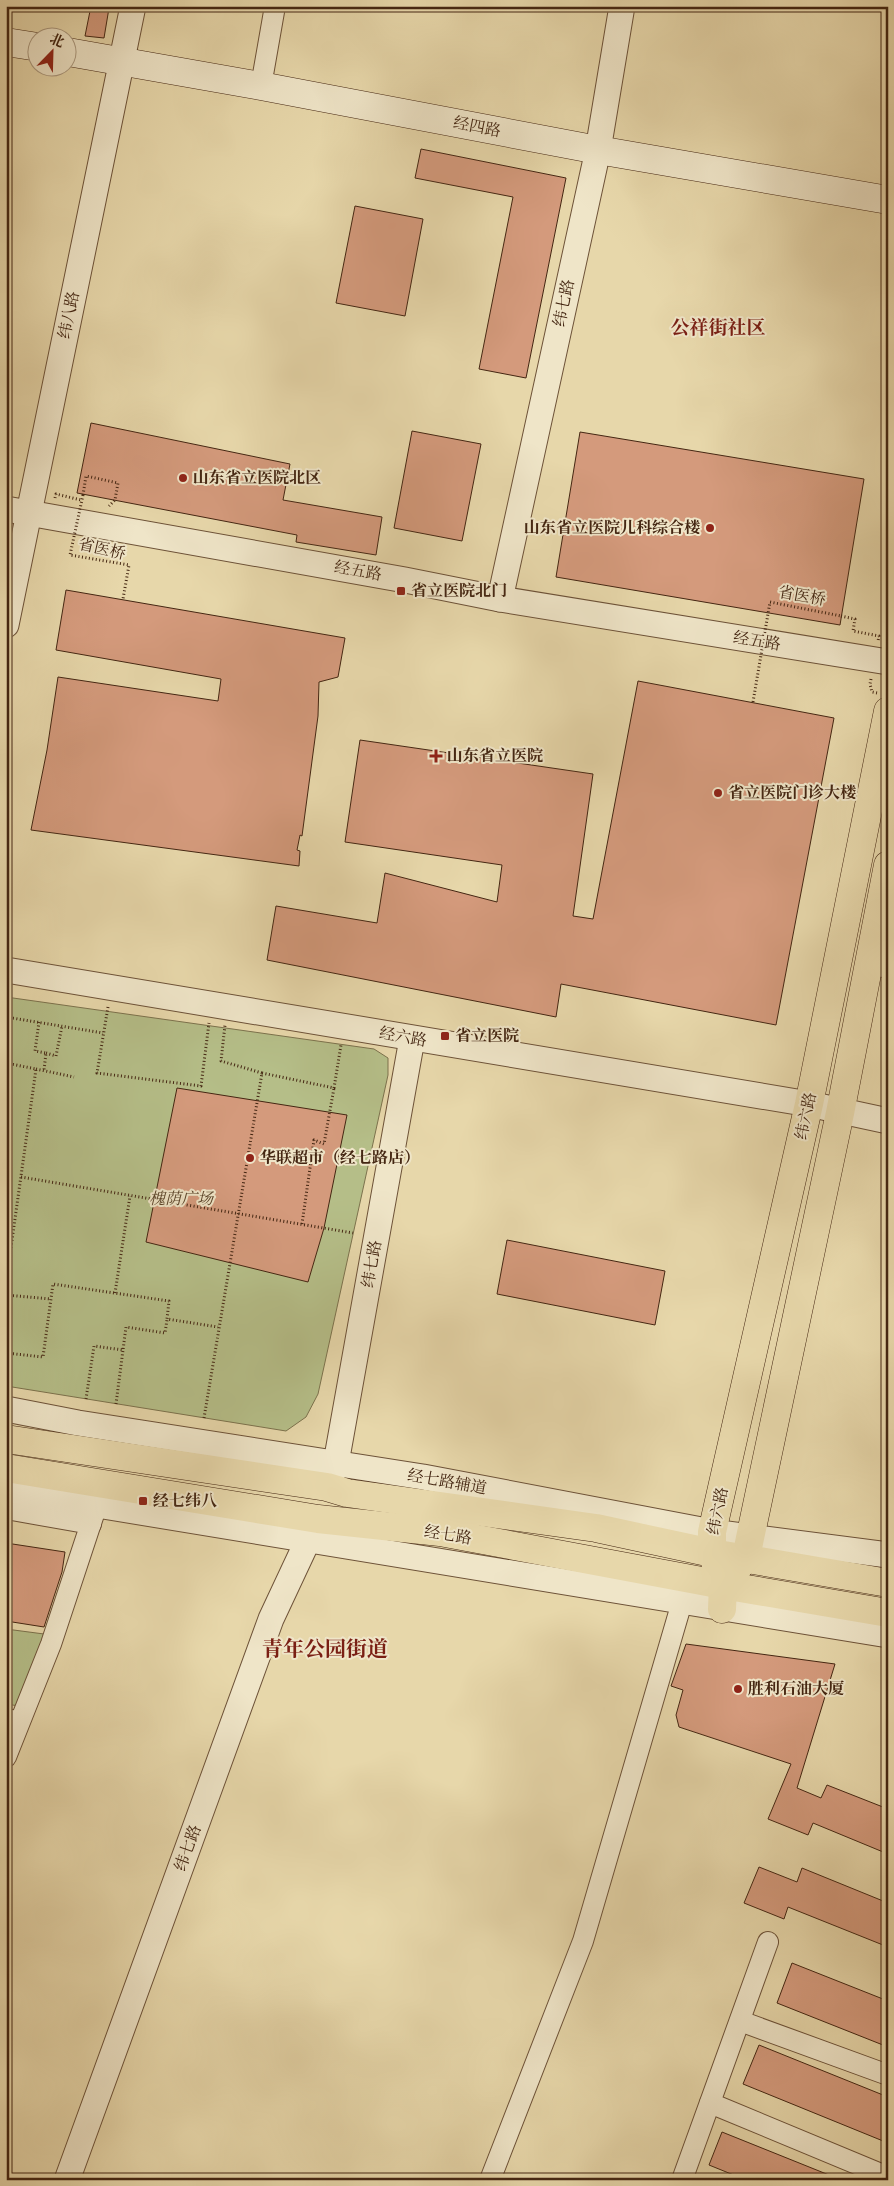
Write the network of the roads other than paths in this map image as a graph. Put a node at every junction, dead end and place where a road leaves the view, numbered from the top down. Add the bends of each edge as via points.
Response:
1 (133, 6) edge
2 (275, 6) edge
3 (622, 6) edge
4 (6, 42) edge
5 (28, 45) edge
6 (78, 54) edge
7 (121, 61) junction
8 (261, 86) junction
9 (598, 150) junction
10 (888, 200) edge
11 (17, 511) edge
12 (498, 602) junction
13 (6, 625) edge
14 (888, 662) edge
15 (888, 711) edge
16 (888, 865) edge
17 (878, 966) edge
18 (6, 970) edge
19 (412, 1039) junction
20 (809, 1104) junction
21 (840, 1112) junction
22 (888, 1121) edge
23 (6, 1409) edge
24 (6, 1439) edge
25 (6, 1468) edge
26 (332, 1475) junction
27 (6, 1490) edge
28 (6, 1509) edge
29 (94, 1514) junction
30 (313, 1529) junction
31 (712, 1542) junction
32 (748, 1548) junction
33 (888, 1555) edge
34 (888, 1583) edge
35 (723, 1597) junction
36 (682, 1602) junction
37 (888, 1613) edge
38 (888, 1636) edge
39 (14, 1715) edge
40 (6, 1757) edge
41 (768, 1942) dead end
42 (740, 2021) junction
43 (888, 2076) edge
44 (710, 2103) junction
45 (888, 2177) edge
46 (67, 2180) edge
47 (490, 2180) edge
48 (682, 2180) edge

1 - 7 street, 纬八路
2 - 8 street
3 - 9 street, 纬七路
4 - 5 main road
6 - 7 main road, 经四路
7 - 8 main road, 经四路
7 - 11 street, 纬八路
8 - 9 main road, 经四路
9 - 10 main road, 经四路
9 - 12 street, 纬七路
11 - 12 street, 经五路 via 405,580
11 - 13 street, 纬八路
12 - 14 street, 经五路
15 - 20 main road, 纬六路
16 - 17 main road, 纬六路
17 - 21 main road, 纬六路
18 - 19 street, 经六路
19 - 20 street, 经六路
19 - 26 street, 纬七路
20 - 21 street, 经六路
20 - 31 main road, 纬六路
21 - 22 street, 经六路
21 - 32 main road, 纬六路
23 - 26 street
24 - 26 main road, 经七路
25 - 30 main road, 经七路
26 - 31 main road, 经七路 via 348,1493
27 - 29 street
28 - 29 street
29 - 30 street
29 - 39 street via 51,1644
30 - 35 main road, 经七路 via 440,1532
30 - 36 street
30 - 46 street, 纬七路 via 271,1618
31 - 32 main road, 经七路
31 - 35 main road, 纬六路
32 - 33 street
32 - 34 main road, 经七路
32 - 35 main road, 纬六路
35 - 36 street
35 - 37 main road, 经七路
35 - 38 street
36 - 47 street via 583,1941
39 - 40 street
41 - 42 street
42 - 43 street
42 - 44 street
44 - 45 street
44 - 48 street

